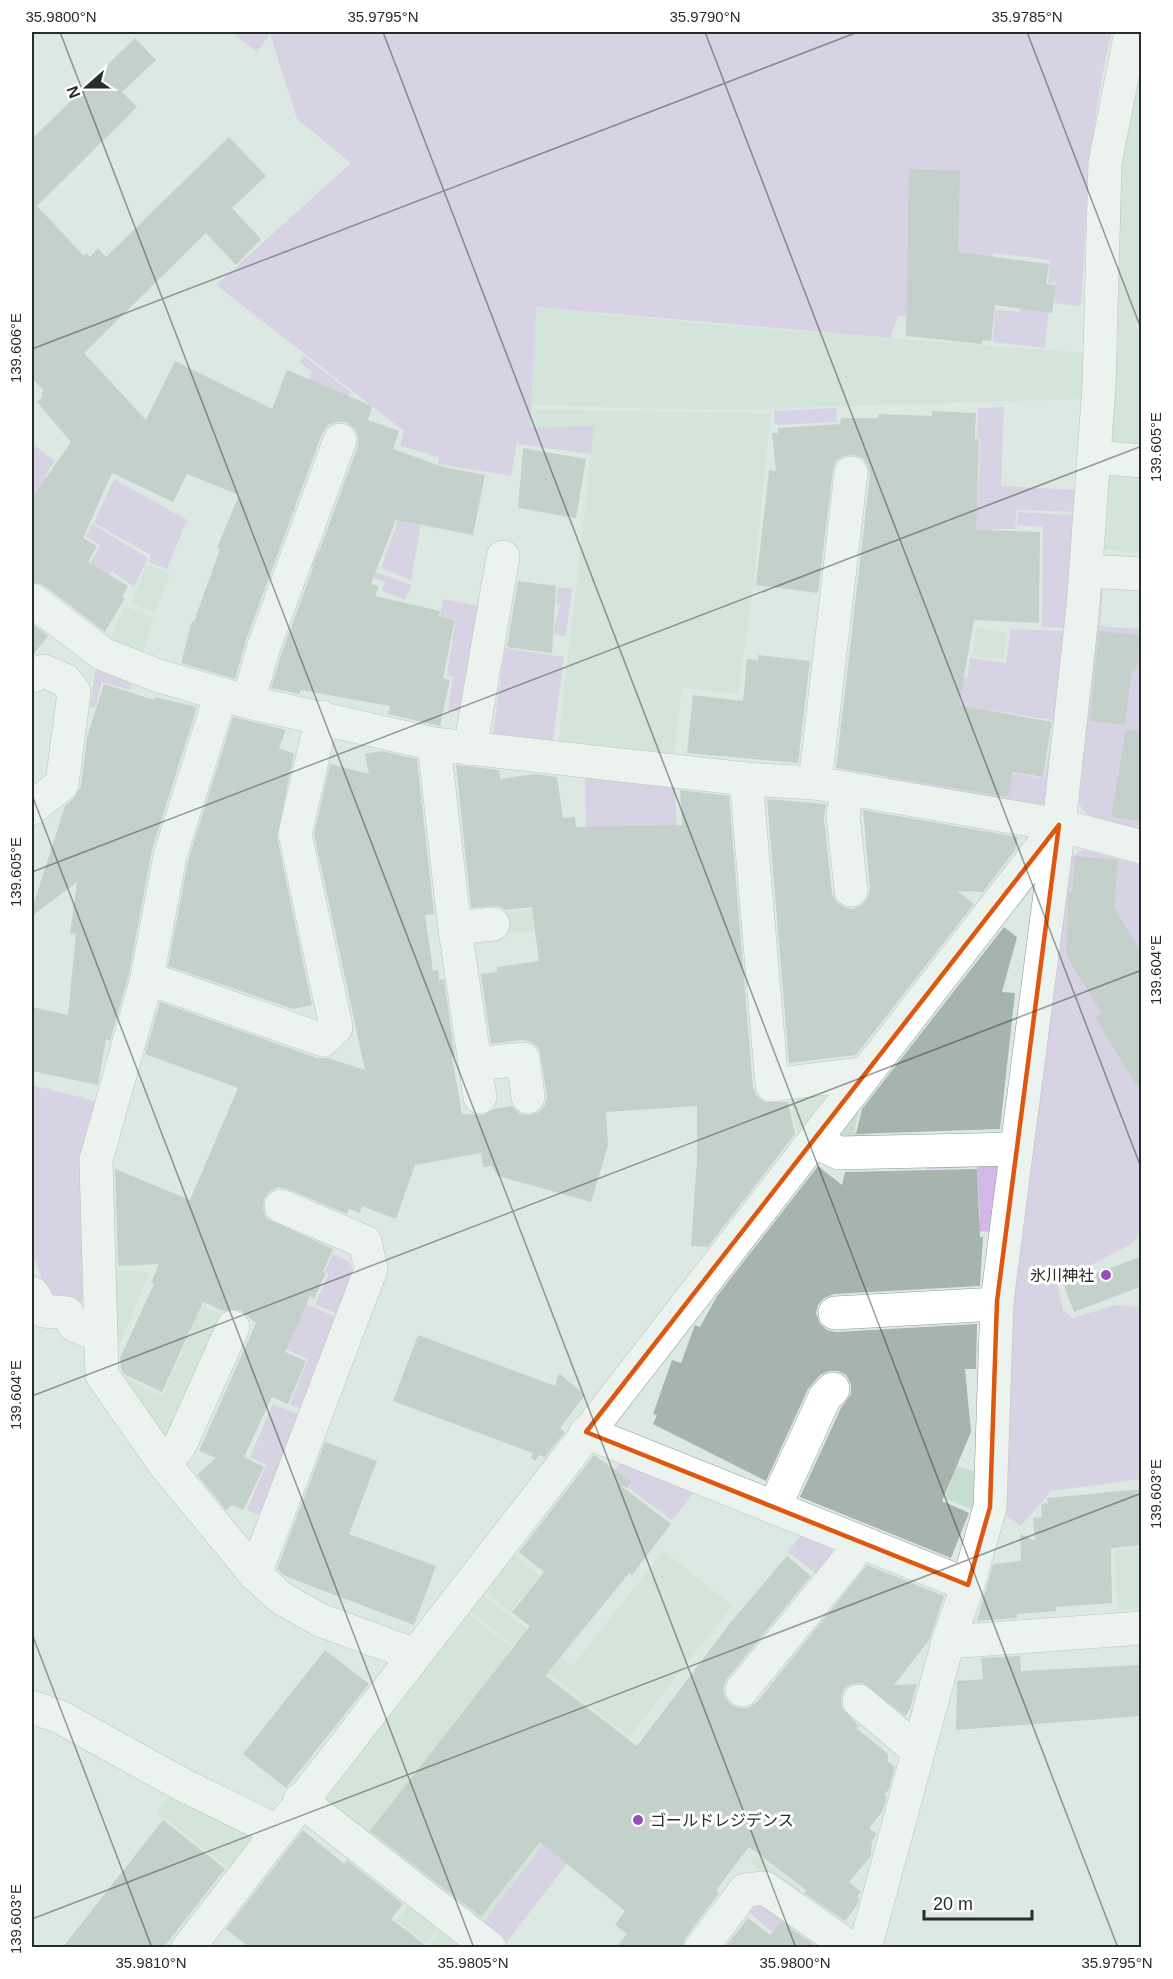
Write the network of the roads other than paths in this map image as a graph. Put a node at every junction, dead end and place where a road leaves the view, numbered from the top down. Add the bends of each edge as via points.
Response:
1 (1131, 32) edge
2 (340, 440) dead end
3 (1094, 457) junction
4 (1142, 461) edge
5 (851, 473) dead end
6 (503, 557) dead end
7 (1086, 571) junction
8 (1142, 574) edge
9 (32, 600) edge
10 (103, 654) junction
11 (32, 676) edge
12 (65, 680) junction
13 (234, 698) junction
14 (322, 717) junction
15 (434, 744) junction
16 (470, 749) junction
17 (746, 779) junction
18 (815, 783) junction
19 (847, 788) junction
20 (32, 808) edge
21 (1059, 825) junction
22 (1142, 848) edge
23 (851, 890) dead end
24 (493, 924) dead end
25 (456, 928) junction
26 (147, 978) junction
27 (476, 1065) junction
28 (866, 1073) junction
29 (480, 1097) dead end
30 (528, 1097) dead end
31 (814, 1141) junction
32 (1016, 1149) junction
33 (281, 1206) dead end
34 (32, 1293) edge
35 (997, 1305) junction
36 (835, 1313) dead end
37 (233, 1327) dead end
38 (101, 1337) junction
39 (833, 1389) dead end
40 (586, 1432) junction
41 (165, 1465) junction
42 (774, 1508) junction
43 (857, 1541) junction
44 (255, 1574) junction
45 (968, 1585) junction
46 (1142, 1628) edge
47 (948, 1642) junction
48 (415, 1655) junction
49 (742, 1690) dead end
50 (859, 1701) dead end
51 (32, 1707) edge
52 (918, 1751) junction
53 (300, 1800) junction
54 (277, 1831) junction
55 (196, 1945) edge
56 (490, 1947) edge
57 (701, 1947) edge
58 (851, 1947) edge
59 (865, 1947) edge

1 - 3 street via 1106,163
2 - 13 street via 264,646
3 - 4 street
3 - 7 street
5 - 18 street
6 - 16 street
7 - 8 street
7 - 21 street
9 - 10 street
10 - 12 street
10 - 13 street via 156,675
11 - 12 street via 43,671
12 - 20 street via 74,692 62,784
13 - 14 street
13 - 26 street via 170,856
14 - 15 street
14 - 26 street via 295,834 336,1027 323,1040
15 - 16 street
15 - 25 street
16 - 17 street
17 - 18 street
17 - 28 street via 772,1085
18 - 19 street
19 - 21 street
19 - 23 street via 843,816
21 - 22 street
21 - 28 street
21 - 32 street
24 - 25 street
25 - 27 street
26 - 38 street via 96,1160
27 - 29 street
27 - 30 street via 523,1059
28 - 31 street
31 - 32 street via 839,1153
31 - 40 street
32 - 35 street
33 - 44 street via 365,1242 371,1269
34 - 38 street via 44,1311 67,1313 75,1325
35 - 36 street
35 - 45 street via 990,1507
37 - 41 street via 180,1445
38 - 41 street via 102,1375
39 - 42 street via 825,1397
40 - 42 street
40 - 48 street
41 - 44 street
42 - 43 street
43 - 45 street
43 - 49 street via 849,1560
44 - 48 street via 281,1598 320,1620
45 - 47 street
46 - 47 street
47 - 52 street
48 - 53 street
50 - 52 street
51 - 54 street via 60,1717
52 - 59 street
53 - 54 street
53 - 56 street
54 - 55 street
57 - 58 street via 745,1890 765,1888

